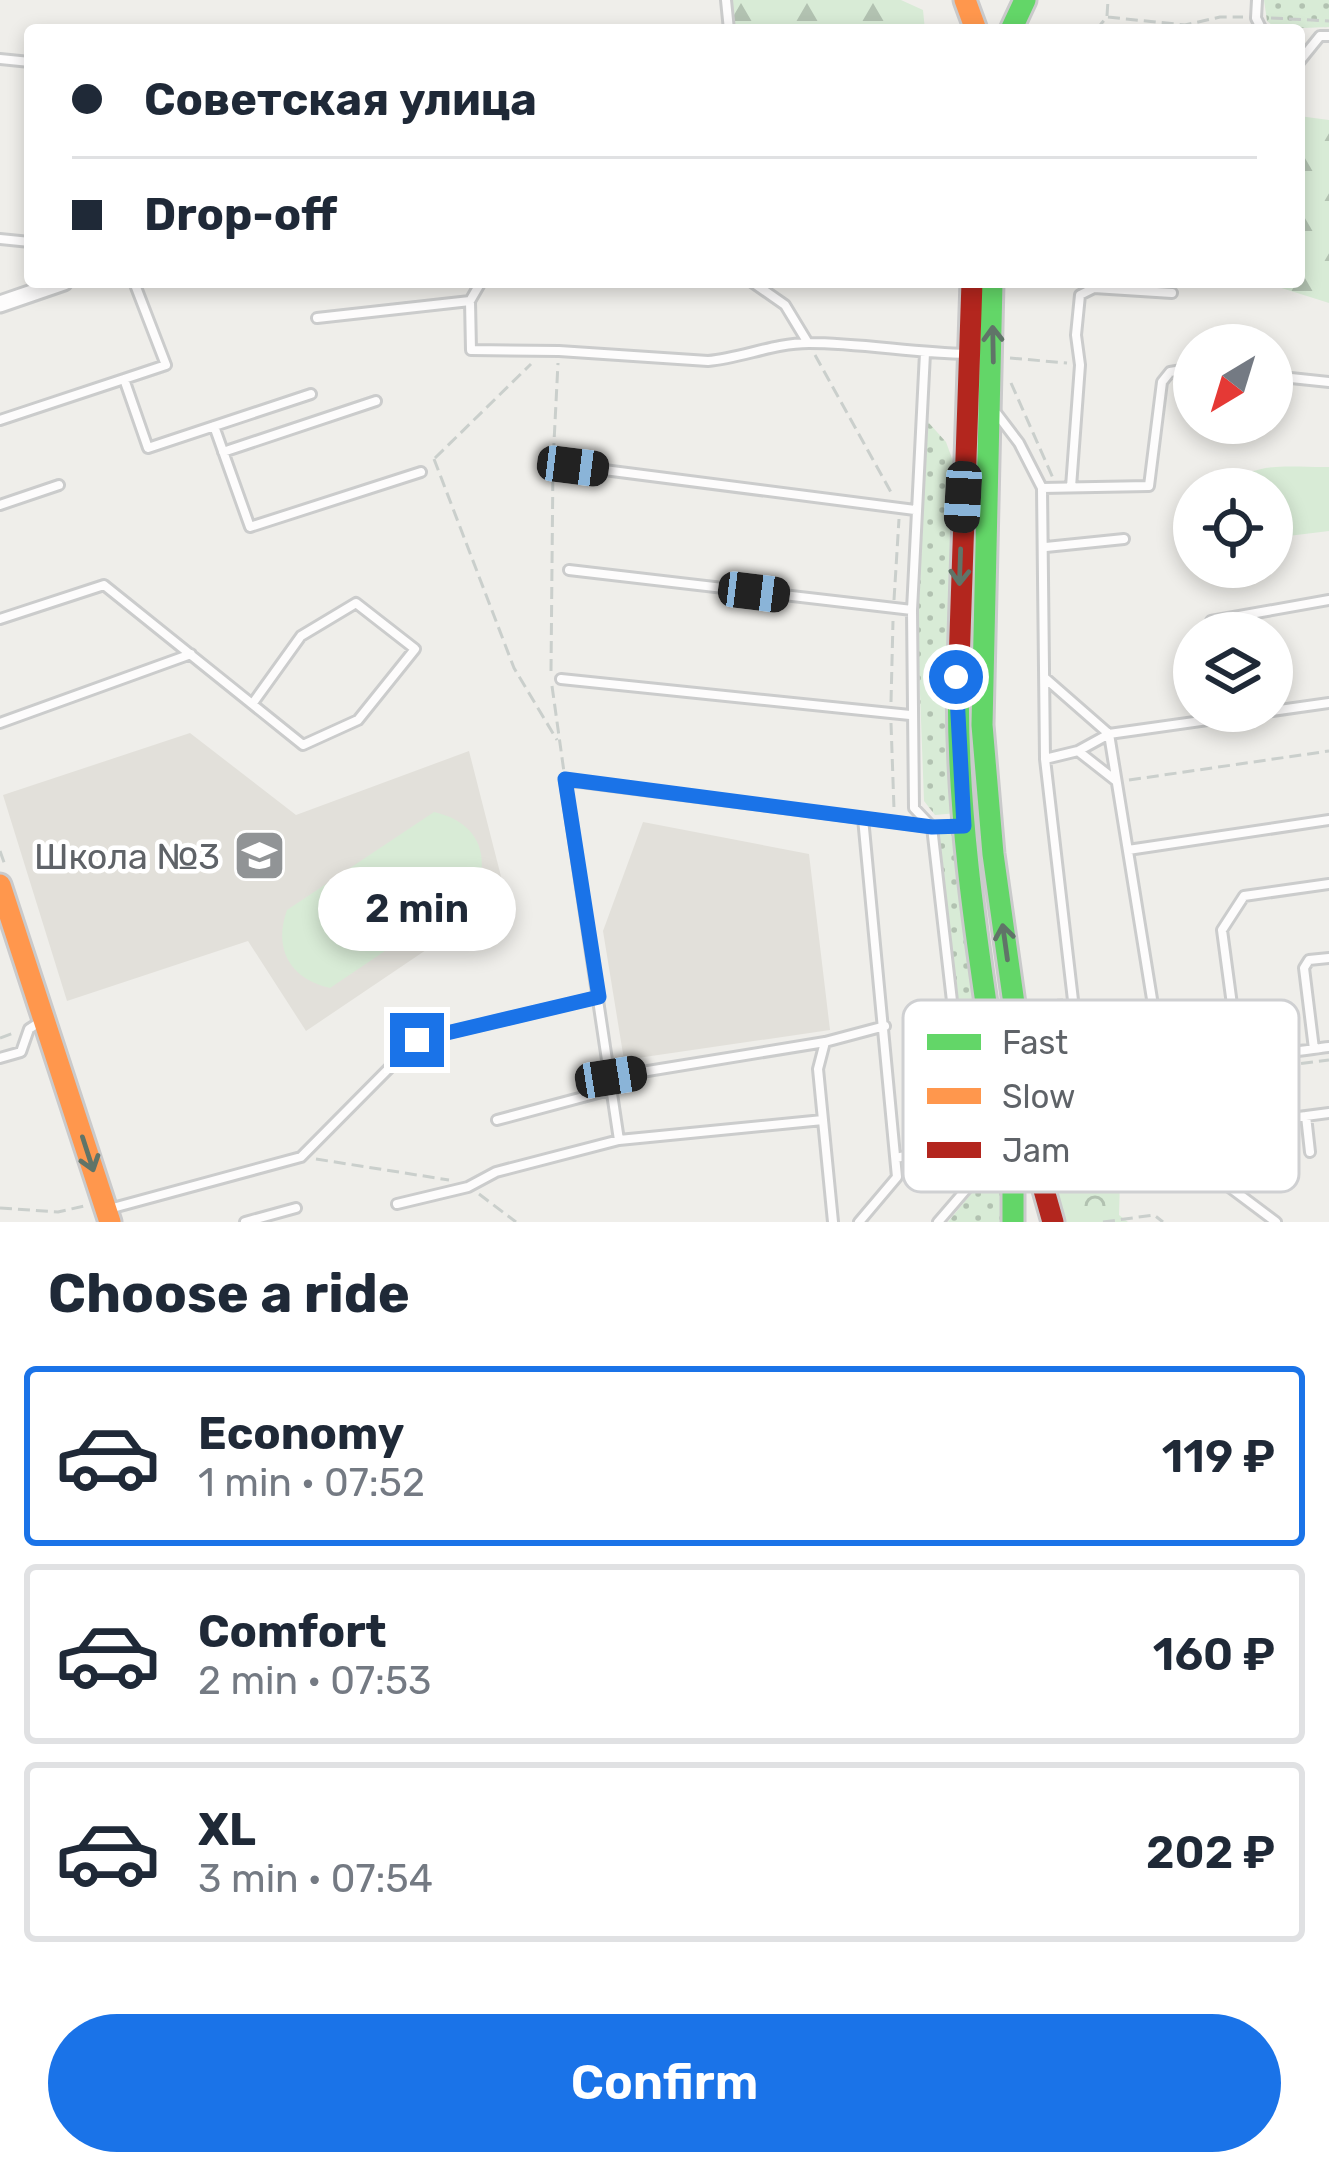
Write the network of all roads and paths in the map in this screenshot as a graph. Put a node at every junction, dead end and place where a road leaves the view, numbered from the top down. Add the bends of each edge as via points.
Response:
1 (1108, 0) edge
2 (1257, 0) edge
3 (1107, 17) junction
4 (1256, 17) junction
5 (1329, 21) edge
6 (1101, 24) edge
7 (1168, 24) edge
8 (1192, 24) edge
9 (1259, 24) edge
10 (1329, 36) edge
11 (1305, 55) edge
12 (47, 288) edge
13 (136, 288) edge
14 (478, 288) edge
15 (760, 288) edge
16 (971, 288) edge
17 (992, 288) edge
18 (1172, 293) dead end
19 (470, 301) junction
20 (0, 304) edge
21 (317, 318) dead end
22 (808, 343) junction
23 (544, 350) junction
24 (559, 351) junction
25 (925, 353) junction
26 (968, 354) junction
27 (1004, 357) dead end
28 (1080, 364) junction
29 (1173, 371) edge
30 (1293, 378) edge
31 (124, 379) junction
32 (1006, 380) dead end
33 (1329, 382) edge
34 (311, 394) dead end
35 (376, 401) dead end
36 (992, 408) junction
37 (0, 420) edge
38 (214, 426) junction
39 (1019, 442) junction
40 (991, 443) junction
41 (223, 452) junction
42 (573, 466) dead end
43 (421, 472) dead end
44 (59, 485) dead end
45 (1072, 487) junction
46 (1042, 488) junction
47 (0, 505) edge
48 (899, 508) junction
49 (915, 510) junction
50 (1124, 539) dead end
51 (1046, 548) junction
52 (569, 570) dead end
53 (1329, 600) edge
54 (893, 608) junction
55 (912, 610) junction
56 (1262, 612) edge
57 (0, 619) edge
58 (192, 653) junction
59 (1046, 678) junction
60 (561, 679) dead end
61 (253, 703) junction
62 (1329, 703) edge
63 (1293, 707) edge
64 (890, 713) junction
65 (910, 715) junction
66 (0, 723) edge
67 (1173, 723) edge
68 (1109, 734) junction
69 (557, 741) junction
70 (1078, 751) junction
71 (1329, 751) edge
72 (1046, 758) junction
73 (565, 779) junction
74 (1117, 782) junction
75 (863, 818) junction
76 (1329, 820) edge
77 (896, 823) junction
78 (964, 826) junction
79 (932, 827) junction
80 (1129, 850) junction
81 (1329, 884) edge
82 (0, 885) edge
83 (8, 938) edge
84 (1329, 958) edge
85 (599, 997) junction
86 (952, 1000) edge
87 (988, 1000) edge
88 (1013, 1000) edge
89 (1072, 1000) edge
90 (1152, 1000) edge
91 (1232, 1000) edge
92 (44, 1019) junction
93 (885, 1026) junction
94 (825, 1042) junction
95 (1329, 1047) edge
96 (1314, 1048) junction
97 (1299, 1050) edge
98 (0, 1058) edge
99 (1329, 1060) edge
100 (1299, 1064) edge
101 (611, 1077) junction
102 (613, 1089) junction
103 (1329, 1113) edge
104 (1306, 1116) junction
105 (1299, 1117) edge
106 (496, 1120) dead end
107 (823, 1120) junction
108 (619, 1140) junction
109 (1310, 1152) dead end
110 (301, 1157) junction
111 (903, 1157) edge
112 (896, 1158) junction
113 (468, 1186) junction
114 (964, 1192) edge
115 (1011, 1192) edge
116 (1045, 1192) edge
117 (1236, 1192) edge
118 (397, 1204) dead end
119 (0, 1208) edge
120 (296, 1208) dead end
121 (106, 1211) edge
122 (245, 1222) edge
123 (516, 1222) edge
124 (833, 1222) edge
125 (859, 1222) edge
126 (938, 1222) edge
127 (1013, 1222) edge
128 (1053, 1222) edge
129 (1103, 1222) edge
130 (1163, 1222) edge
131 (1276, 1222) edge

1 - 3 path
2 - 4 lane
3 - 6 path
3 - 7 path
4 - 5 path
4 - 8 path
4 - 9 lane
10 - 11 lane
12 - 20 street
13 - 31 lane via 166,365
14 - 19 lane
15 - 22 lane via 784,305
16 - 26 main road
36 -> 17 main road
18 - 28 lane via 1094,288 1080,295
19 - 21 lane
19 - 23 lane via 471,350
22 - 24 lane via 708,361
22 - 25 lane
22 - 48 path
23 - 24 lane
23 - 69 path via 434,459 514,668
24 - 69 path via 551,679
25 - 26 lane
25 - 49 lane
26 -> 78 main road via 956,677
27 - 28 path
28 - 45 lane
29 - 45 lane via 1162,382 1150,486
30 - 33 lane
31 - 37 lane
31 - 38 lane via 148,448
32 - 45 path via 1053,478
34 - 38 lane
35 - 41 lane
36 - 39 lane
36 - 40 main road
38 - 41 lane
39 - 40 lane via 1001,434
39 - 46 lane
88 -> 40 main road via 983,756
41 - 43 lane via 250,527
42 - 48 lane
44 - 47 lane
45 - 46 lane
46 - 51 lane
48 - 49 lane
48 - 54 path
49 - 55 lane
50 - 51 lane
51 - 59 lane
52 - 54 lane
53 - 56 lane
54 - 55 lane
54 - 64 path
55 - 65 lane
57 - 58 lane via 104,585
58 - 61 lane
58 - 66 lane
59 - 68 lane
59 - 72 lane
60 - 64 lane
61 - 61 lane via 303,745 358,719 415,649 356,603 301,636
62 - 63 lane
64 - 65 lane
64 - 77 path
65 - 79 lane via 914,808
67 - 68 lane
68 - 70 lane
68 - 74 lane
69 - 73 path
70 - 72 lane
70 - 74 lane
71 - 74 path
72 - 89 lane
73 - 75 lane
73 - 85 lane
74 - 80 lane
75 - 77 lane
75 - 93 lane
76 - 80 lane
77 - 79 lane
78 - 79 lane
78 - 87 main road
79 - 86 lane
80 - 90 lane
81 - 91 lane via 1244,896 1222,930
82 - 83 main road
83 - 92 main road
84 - 96 lane via 1304,968
85 - 101 lane
85 - 110 lane via 417,1040
92 - 98 lane via 29,1029 21,1052
92 -> 121 main road
93 - 94 lane
93 - 112 lane
94 - 101 lane
94 - 107 lane via 818,1069
95 - 96 lane
96 - 97 lane
99 - 100 path
101 - 102 lane
102 - 106 lane
102 - 108 lane
103 - 104 lane
104 - 105 lane
104 - 109 lane
107 - 108 lane
107 - 124 lane
108 - 113 lane
110 - 113 path
110 - 121 lane
111 - 112 lane
112 - 125 lane via 897,1177
113 - 118 lane
113 - 123 path
114 - 126 lane
115 - 127 main road
116 - 128 main road
117 - 131 lane
119 - 121 path
120 - 122 lane
129 - 130 path via 1154,1215

